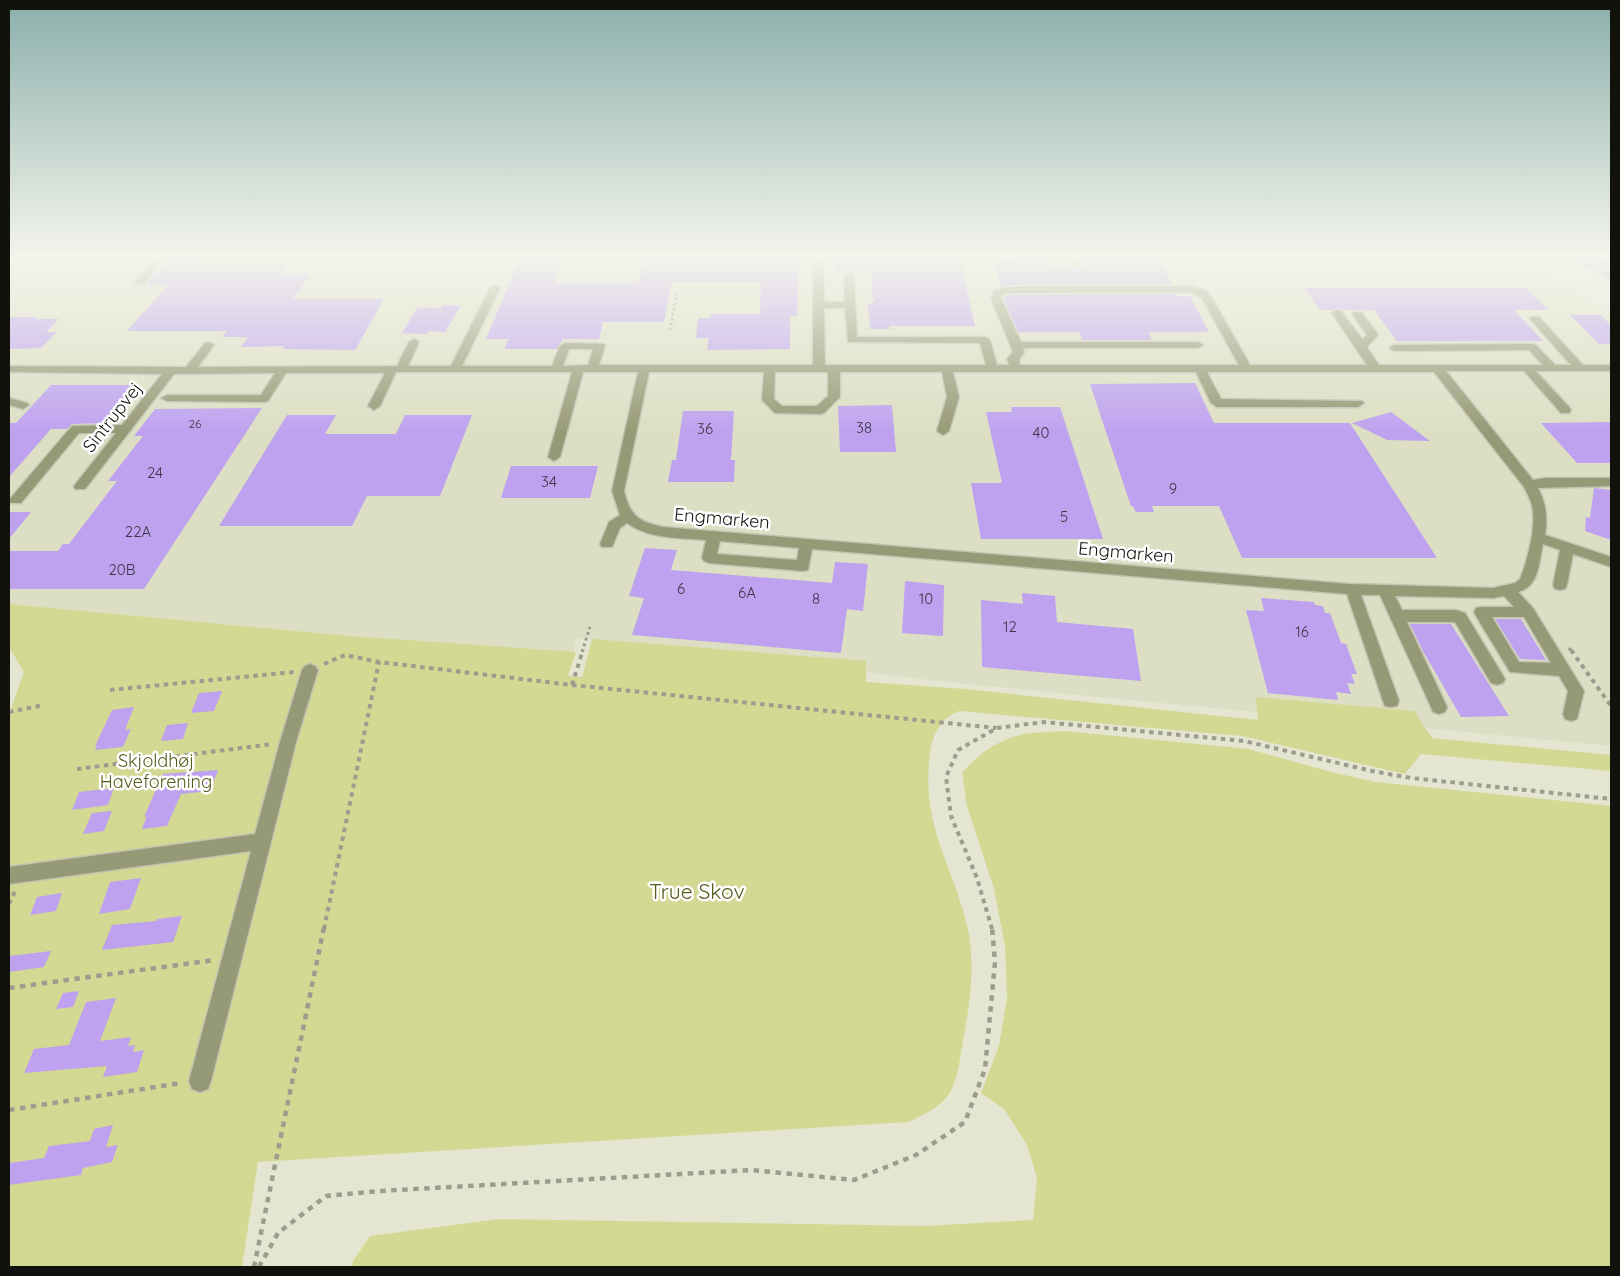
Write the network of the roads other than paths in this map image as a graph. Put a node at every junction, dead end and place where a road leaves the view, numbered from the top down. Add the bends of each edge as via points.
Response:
1 (1357, 314) dead end
2 (482, 315) edge
3 (818, 315) edge
4 (851, 315) edge
5 (1003, 315) edge
6 (1216, 315) edge
7 (1338, 315) edge
8 (1535, 319) dead end
9 (414, 342) dead end
10 (209, 344) dead end
11 (1016, 345) junction
12 (1198, 345) dead end
13 (1361, 346) junction
14 (1476, 347) junction
15 (1394, 348) dead end
16 (1431, 348) junction
17 (455, 368) junction
18 (557, 368) junction
19 (579, 368) junction
20 (593, 368) junction
21 (770, 368) junction
22 (819, 368) junction
23 (834, 368) junction
24 (947, 368) junction
25 (992, 368) junction
26 (1015, 368) junction
27 (1199, 368) junction
28 (1246, 368) junction
29 (1375, 368) junction
30 (1443, 368) junction
31 (1494, 368) junction
32 (1527, 368) junction
33 (1552, 368) junction
34 (1580, 368) junction
35 (1611, 368) edge
36 (9, 369) edge
37 (396, 369) junction
38 (644, 369) junction
39 (189, 370) junction
40 (283, 370) junction
41 (171, 371) junction
42 (167, 398) dead end
43 (9, 402) edge
44 (1358, 403) dead end
45 (23, 405) dead end
46 (374, 406) dead end
47 (1565, 410) dead end
48 (126, 429) junction
49 (943, 431) dead end
50 (554, 457) dead end
51 (1611, 482) edge
52 (1530, 485) junction
53 (80, 486) dead end
54 (16, 500) dead end
55 (627, 516) junction
56 (714, 536) junction
57 (1538, 538) junction
58 (607, 544) dead end
59 (806, 544) junction
60 (1567, 548) junction
61 (1611, 562) edge
62 (1560, 585) dead end
63 (1352, 589) junction
64 (1385, 590) junction
65 (1508, 591) junction
66 (1528, 612) junction
67 (1397, 616) junction
68 (310, 670) road end
69 (1562, 670) junction
70 (1497, 679) dead end
71 (1391, 701) dead end
72 (1439, 707) dead end
73 (1571, 714) dead end
74 (262, 841) junction
75 (9, 875) edge
76 (200, 1081) road end

1 - 13 street via 1373,335
2 - 17 street
3 - 22 street
4 - 25 street via 852,340 985,340
5 - 11 street
6 - 28 street
7 - 13 street
8 - 34 street
9 - 37 street
10 - 39 street
11 - 12 street
11 - 26 street
13 - 29 street
14 - 16 street
14 - 31 street
14 - 33 street via 1532,347
15 - 16 street
16 - 30 street
17 - 18 street, Sintrupvej
17 - 37 street, Sintrupvej
18 - 19 street, Sintrupvej
18 - 20 street via 565,346 600,346
19 - 20 street, Sintrupvej
19 - 50 street
20 - 38 street, Sintrupvej
21 - 22 street, Sintrupvej
21 - 23 street via 768,400 779,410 820,410 834,397
21 - 38 street, Sintrupvej
22 - 23 street, Sintrupvej
23 - 24 street, Sintrupvej
24 - 25 street, Sintrupvej
24 - 49 street via 953,397
25 - 26 street, Sintrupvej
26 - 27 street, Sintrupvej
27 - 28 street, Sintrupvej
27 - 44 street via 1217,403
28 - 29 street, Sintrupvej
29 - 30 street, Sintrupvej
30 - 31 street, Sintrupvej
30 - 52 street
31 - 32 street, Sintrupvej
32 - 33 street, Sintrupvej
32 - 47 street
33 - 34 street, Sintrupvej
34 - 35 street, Sintrupvej
36 - 41 street, Sintrupvej
37 - 40 street, Sintrupvej
37 - 46 street
38 - 55 street via 618,491 620,506
39 - 40 street, Sintrupvej
39 - 41 street, Sintrupvej
40 - 42 street via 264,398
41 - 48 street, Sintrupvej
43 - 45 street
48 - 53 street, Sintrupvej
48 - 54 street via 76,429
51 - 52 street
52 - 57 street via 1540,513
55 - 56 street, Engmarken via 643,527 663,532
55 - 58 street via 614,525
56 - 59 street, Engmarken
56 - 59 street via 709,558 803,566
57 - 60 street
57 - 65 street via 1526,582
59 - 63 street, Engmarken
60 - 61 street
60 - 62 street
63 - 64 street, Engmarken
63 - 71 street
64 - 65 street, Engmarken
64 - 67 street
65 - 66 street
66 - 69 street
66 - 69 street via 1481,612 1515,668
67 - 70 street via 1460,617
67 - 72 street
68 - 74 street
69 - 73 street via 1576,691
74 - 75 street
74 - 76 street

